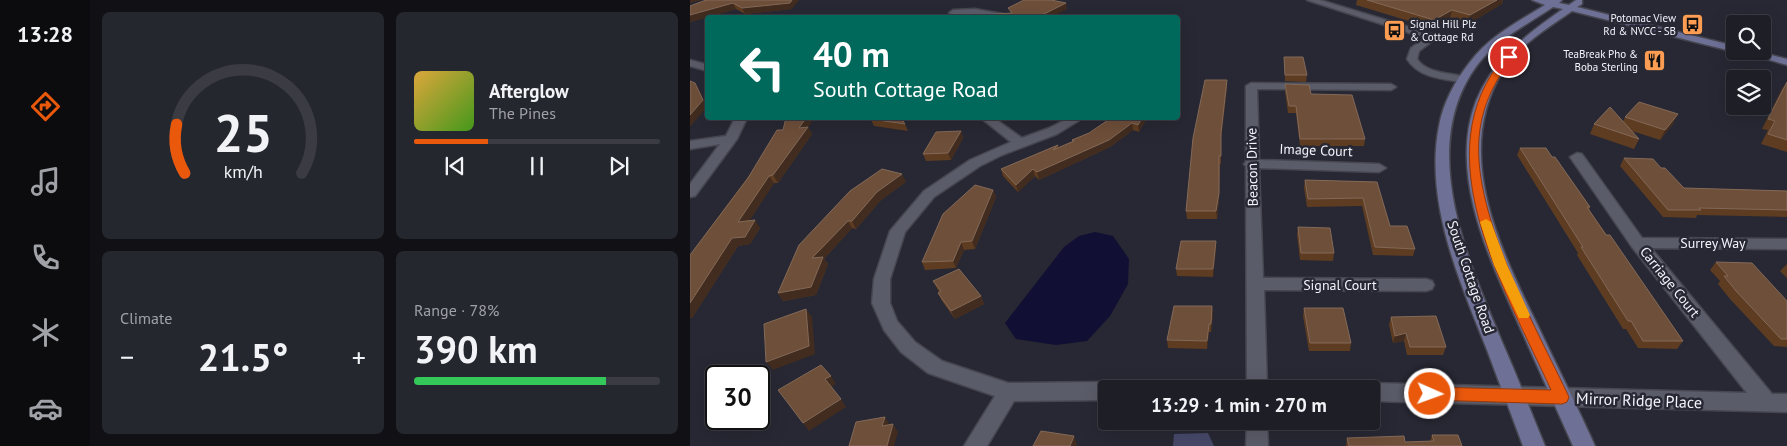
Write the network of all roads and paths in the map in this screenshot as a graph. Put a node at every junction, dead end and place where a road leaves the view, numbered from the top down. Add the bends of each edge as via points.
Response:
1 (1311, 0) edge
2 (1536, 0) edge
3 (1555, 2) edge
4 (1576, 3) edge
5 (953, 13) dead end
6 (992, 15) edge
7 (1726, 37) edge
8 (1726, 46) edge
9 (1771, 47) edge
10 (1787, 51) edge
11 (1771, 58) edge
12 (1787, 62) edge
13 (690, 63) edge
14 (705, 67) edge
15 (1463, 79) junction
16 (1391, 88) dead end
17 (740, 120) edge
18 (990, 120) edge
19 (1073, 120) edge
20 (731, 139) junction
21 (1020, 143) junction
22 (690, 145) edge
23 (1577, 157) dead end
24 (1252, 164) junction
25 (1379, 168) dead end
26 (690, 193) edge
27 (1638, 243) junction
28 (1787, 244) edge
29 (1254, 284) junction
30 (1426, 285) dead end
31 (1257, 380) edge
32 (1098, 391) edge
33 (1008, 392) junction
34 (1380, 392) edge
35 (1514, 396) junction
36 (1562, 397) junction
37 (1767, 403) junction
38 (1787, 403) edge
39 (1257, 430) edge
40 (975, 446) edge
41 (1257, 446) edge
42 (1534, 446) edge
43 (1584, 446) edge

1 - 15 street via 1432,37 1414,50 1412,59 1416,65
2 - 3 street
3 - 4 street
3 - 15 street, South Cottage Road via 1486,50
4 - 7 street
4 - 8 street
4 - 36 street via 1520,47 1498,70 1480,108 1473,154 1481,206 1500,265
5 - 6 street
9 - 10 street
11 - 12 street
13 - 14 street
15 - 35 street, South Cottage Road via 1445,129 1444,187 1457,247
16 - 24 street, Beacon Drive via 1251,86
17 - 20 street
18 - 21 street
19 - 21 street
20 - 22 street
20 - 26 street
21 - 33 street via 975,163 928,194 898,231 882,278 881,303 890,325 908,347 935,367
23 - 27 street, Carriage Court
24 - 25 street, Image Court
24 - 29 street, Beacon Drive
27 - 28 street, Surrey Way
27 - 37 street, Carriage Court
29 - 30 street, Signal Court
29 - 31 street, Beacon Drive
32 - 33 street
33 - 40 street
34 - 35 street, Mirror Ridge Place
35 - 36 street, Mirror Ridge Place
35 - 42 street, South Cottage Road
36 - 37 street, Mirror Ridge Place
36 - 43 street
37 - 38 street, Mirror Ridge Place
39 - 41 street

